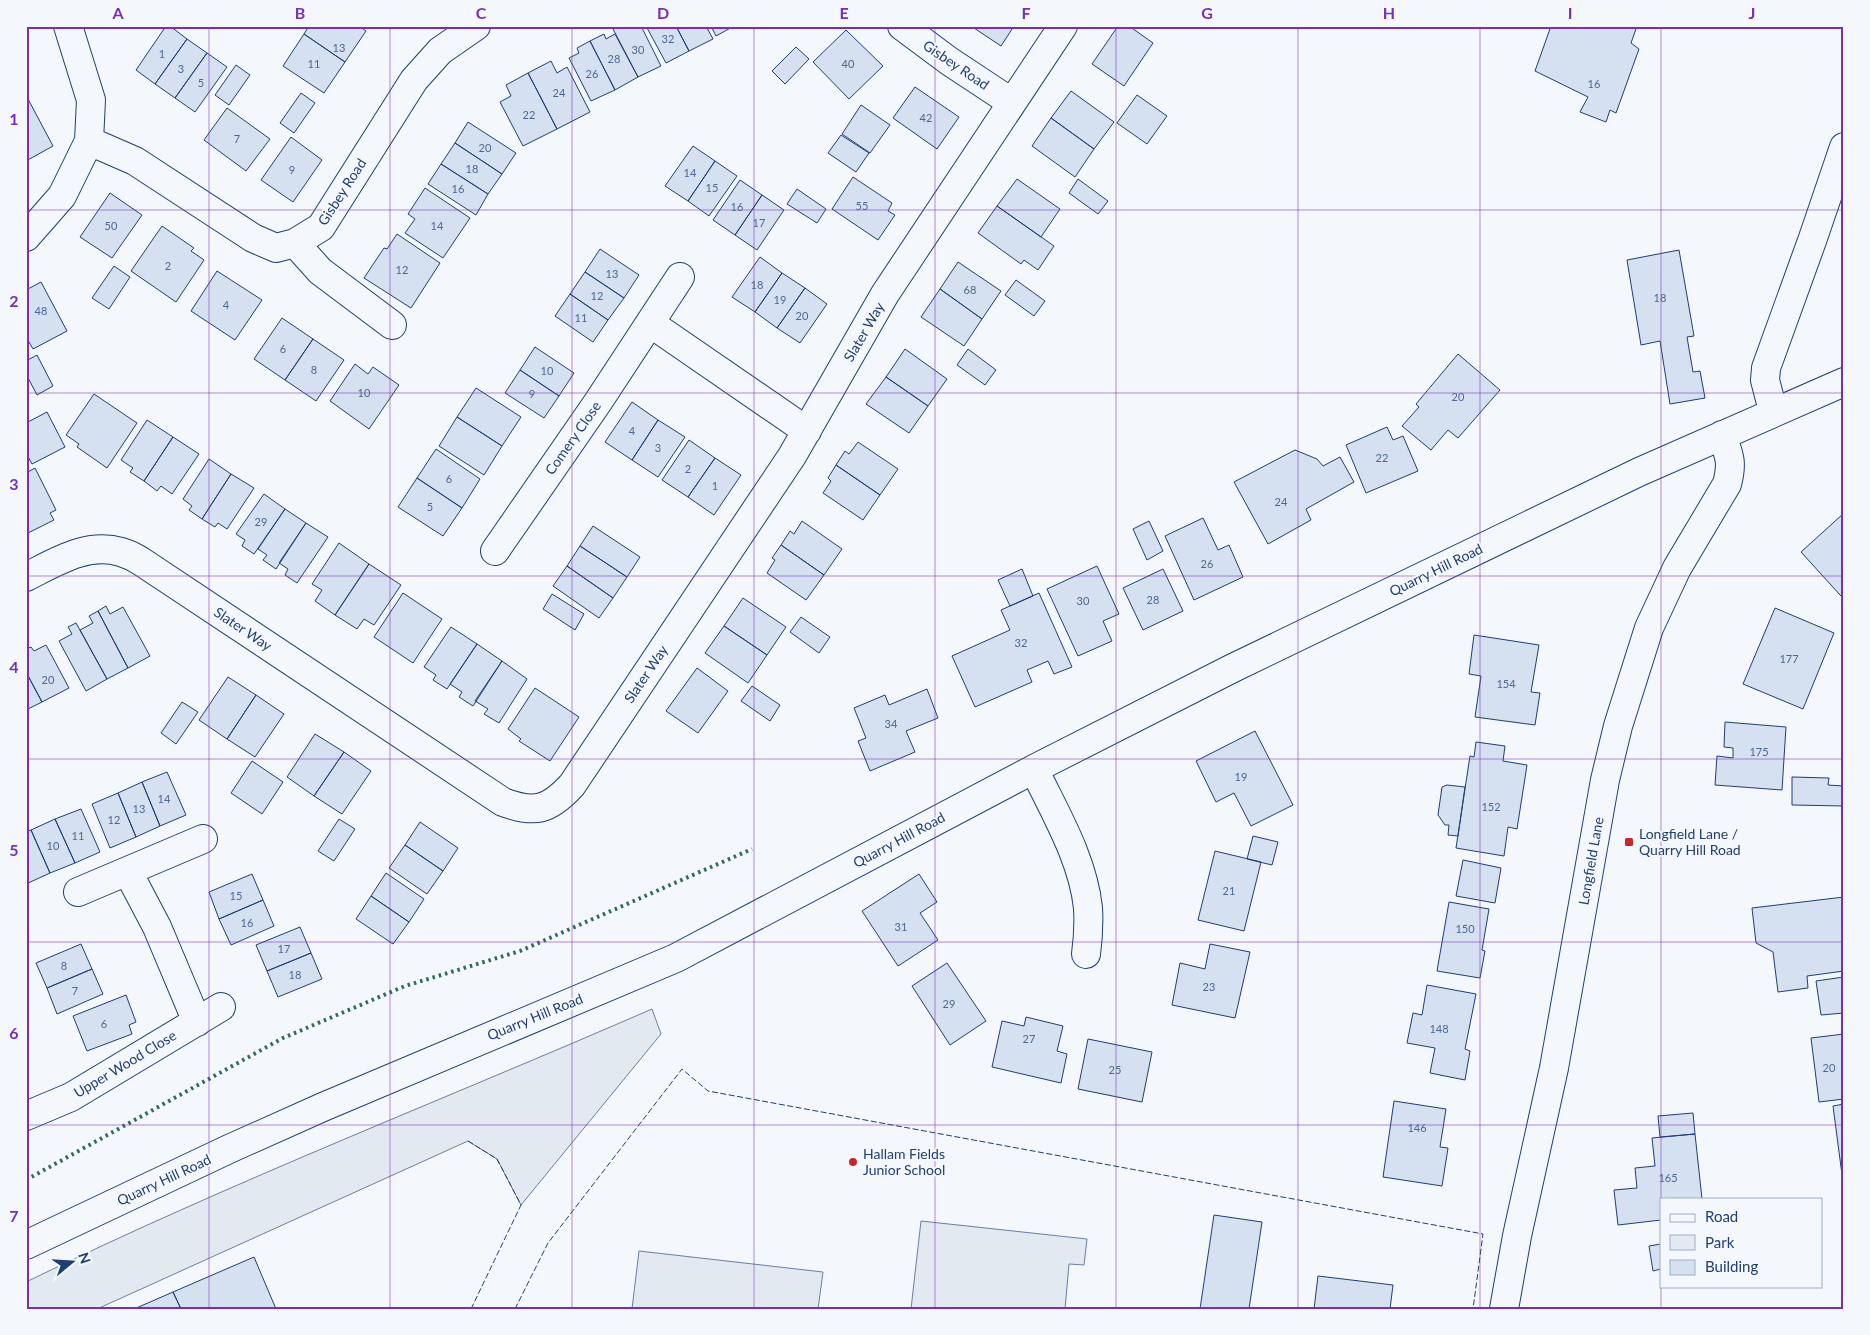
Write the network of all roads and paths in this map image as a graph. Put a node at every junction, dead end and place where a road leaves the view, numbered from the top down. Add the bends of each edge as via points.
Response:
1 (68, 26) edge
2 (476, 26) edge
3 (902, 26) edge
4 (1063, 26) edge
5 (1011, 102) junction
6 (88, 142) junction
7 (1844, 147) edge
8 (26, 237) edge
9 (295, 243) junction
10 (680, 277) dead end
11 (650, 323) junction
12 (392, 325) dead end
13 (1844, 382) edge
14 (1774, 412) junction
15 (807, 431) junction
16 (1722, 435) junction
17 (495, 551) dead end
18 (26, 577) edge
19 (1034, 769) junction
20 (203, 839) dead end
21 (128, 872) junction
22 (78, 892) dead end
23 (1086, 954) dead end
24 (221, 1007) dead end
25 (198, 1022) junction
26 (26, 1116) edge
27 (26, 1246) edge
28 (1504, 1309) edge

1 - 6 street via 91,100
2 - 9 street, Gisbey Road via 440,51 414,80 321,227
3 - 5 street, Gisbey Road
4 - 5 street, Slater Way
5 - 15 street, Slater Way via 885,294
6 - 8 street via 62,196
6 - 9 street, Gisbey Road via 135,162 253,238 276,248
7 - 14 street via 1766,368 1765,380
9 - 12 street via 320,271
10 - 11 street, Comery Close
11 - 15 street
11 - 17 street, Comery Close
13 - 14 street, Quarry Hill Road
14 - 16 street, Quarry Hill Road
15 - 18 street, Slater Way via 572,785 554,803 529,809 503,802 142,562 122,552 83,551
16 - 19 street, Quarry Hill Road via 1233,668
16 - 28 street, Longfield Lane via 1731,468 1727,484 1677,568 1649,628 1618,726 1605,780 1554,1068
19 - 23 street via 1081,873 1088,907
19 - 27 street, Quarry Hill Road via 676,958 323,1107
20 - 21 street
21 - 22 street
21 - 25 street via 157,927
24 - 25 street, Upper Wood Close
25 - 26 street, Upper Wood Close via 72,1097

